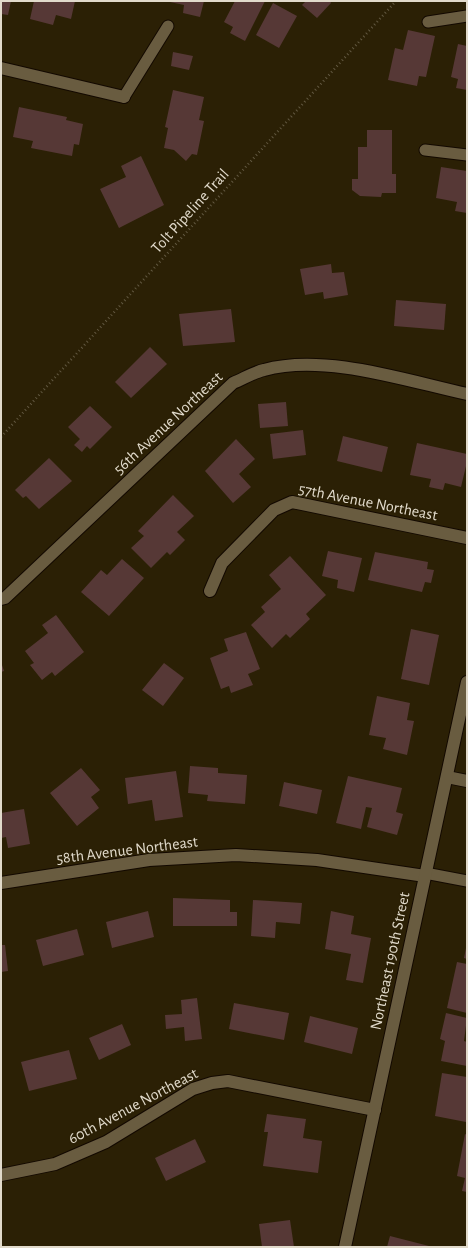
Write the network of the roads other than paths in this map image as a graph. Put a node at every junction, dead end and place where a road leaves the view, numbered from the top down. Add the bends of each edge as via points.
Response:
1 (467, 16) edge
2 (428, 22) dead end
3 (168, 26) dead end
4 (1, 68) edge
5 (124, 97) joint
6 (425, 150) dead end
7 (467, 155) edge
8 (467, 394) edge
9 (467, 538) edge
10 (210, 592) dead end
11 (1, 599) edge
12 (467, 682) edge
13 (447, 778) junction
14 (467, 781) edge
15 (425, 874) junction
16 (467, 881) edge
17 (1, 883) edge
18 (375, 1110) junction
19 (1, 1175) edge
20 (345, 1247) edge

1 - 2 lane
3 - 5 lane
4 - 5 street
6 - 7 lane
8 - 11 street, 56th Avenue Northeast via 338,366 302,365 264,370 233,383
9 - 10 street, 57th Avenue Northeast via 292,502 274,510 222,563
12 - 13 street, Northeast 190th Street
13 - 14 street
13 - 15 street, Northeast 190th Street
15 - 16 lane
15 - 17 street, 58th Avenue Northeast via 317,860 236,854 149,860
15 - 18 street, Northeast 190th Street
18 - 19 street, 60th Avenue Northeast via 228,1081 212,1083 193,1089 106,1142 55,1164
18 - 20 street, Northeast 190th Street

